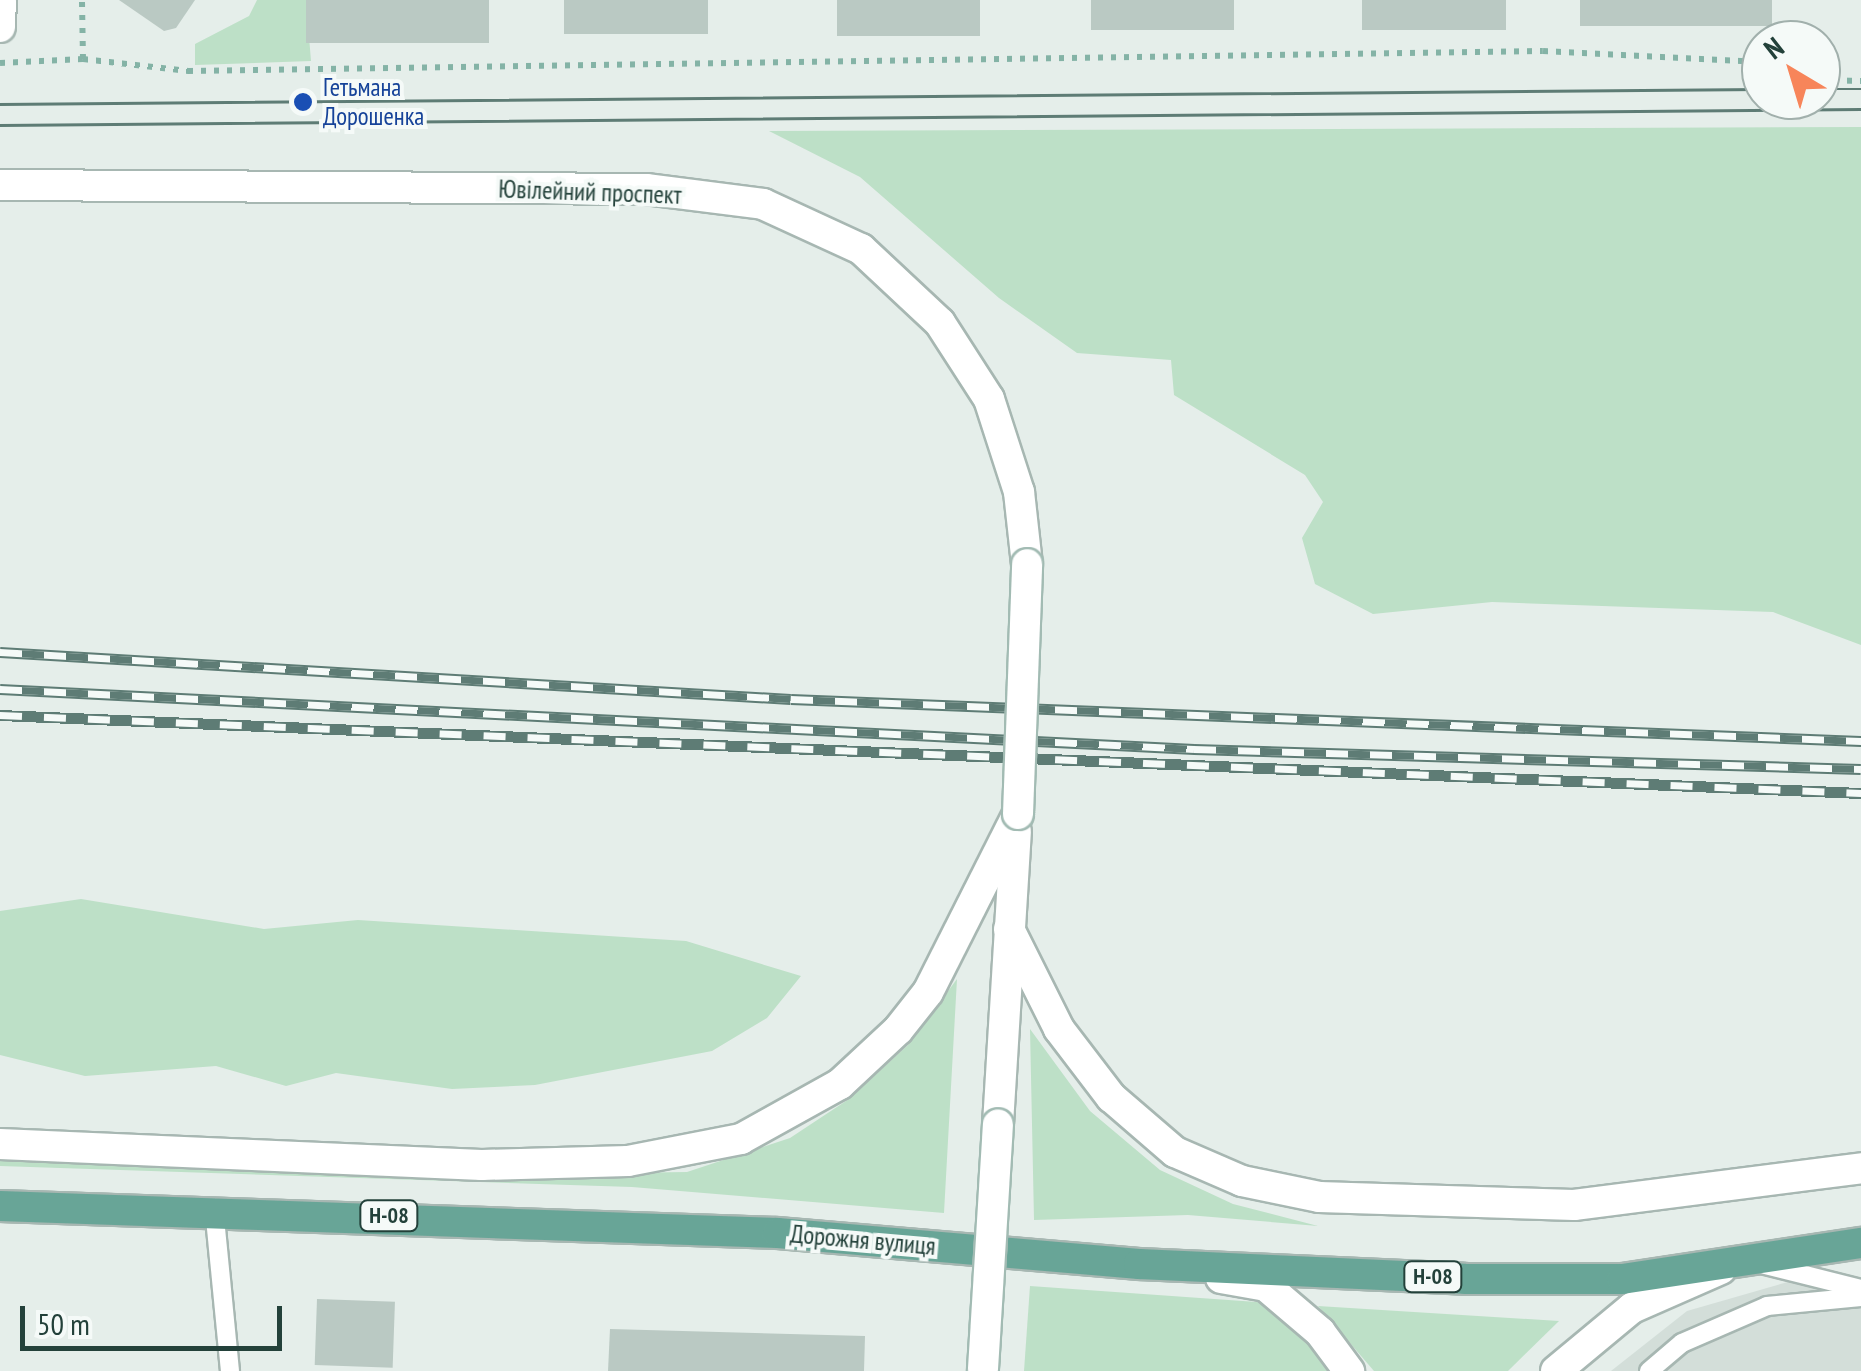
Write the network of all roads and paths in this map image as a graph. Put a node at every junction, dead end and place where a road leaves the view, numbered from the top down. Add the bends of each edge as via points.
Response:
1 (1, 0) edge
2 (82, 0) edge
3 (0, 27) edge
4 (83, 59) junction
5 (1741, 61) edge
6 (0, 63) edge
7 (0, 185) edge
8 (1018, 814) junction
9 (1009, 929) junction
10 (0, 1144) edge
11 (1861, 1168) edge
12 (0, 1206) edge
13 (214, 1208) junction
14 (1861, 1243) edge
15 (1140, 1264) junction
16 (1740, 1264) junction
17 (1861, 1289) edge
18 (1861, 1297) edge
19 (984, 1370) edge
20 (230, 1371) edge
21 (1349, 1371) edge
22 (1556, 1371) edge
23 (1650, 1371) edge

1 - 3 main road
2 - 4 path
4 - 5 path via 188,71 1524,51
4 - 6 path
7 - 8 main road, Ювілейний проспект, bridge via 646,188 763,204 861,249 940,323 989,399 1019,492 1028,564
8 - 9 main road, Ювілейний проспект
8 - 10 main road via 928,992 898,1030 840,1084 741,1139 628,1160 482,1164
9 - 11 main road via 1059,1029 1111,1097 1176,1152 1242,1181 1319,1196 1574,1205
9 - 19 main road, Ювілейний проспект, bridge
12 - 13 main road, Дорожня вулиця / Н-08
13 - 15 main road, Дорожня вулиця / Н-08 via 778,1233
13 - 20 lane
14 - 16 main road, Дорожня вулиця / Н-08
15 - 16 main road, Дорожня вулиця / Н-08 via 1465,1279 1622,1278
15 - 21 main road via 1266,1286 1320,1332
16 - 17 lane
16 - 22 main road via 1632,1308
18 - 23 lane via 1752,1311 1682,1343

